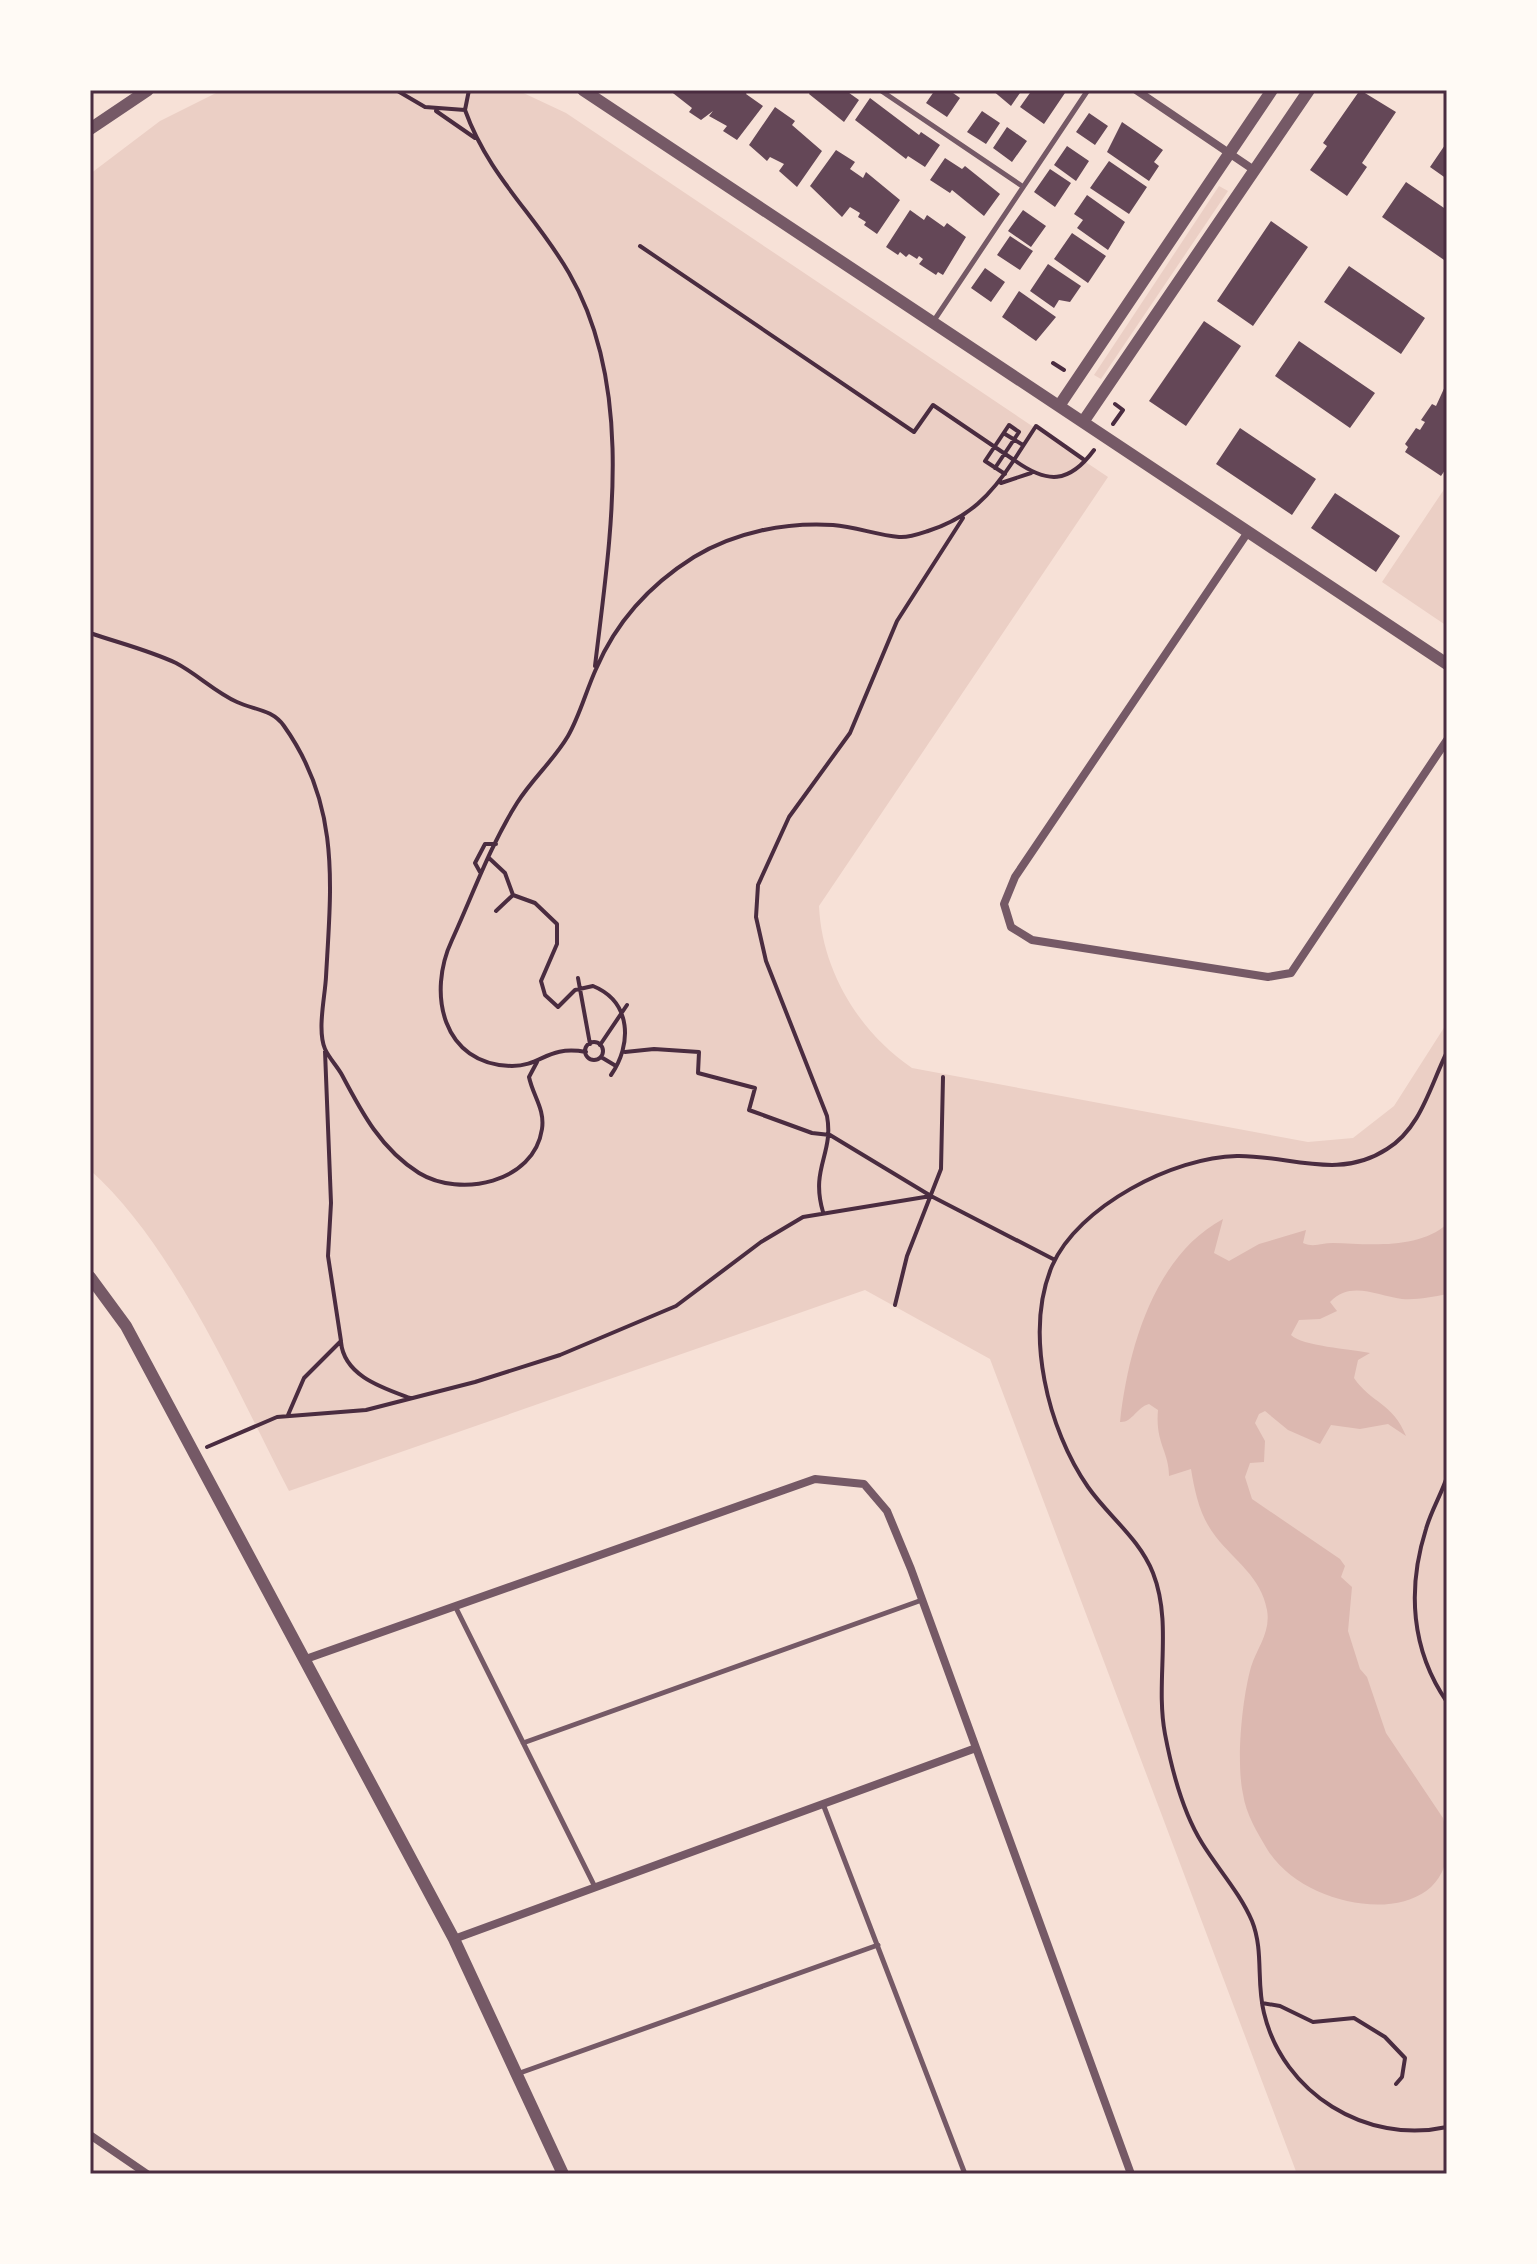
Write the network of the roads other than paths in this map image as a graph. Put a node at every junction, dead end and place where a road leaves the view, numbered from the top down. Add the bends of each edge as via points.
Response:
1 (148, 90) edge
2 (583, 90) edge
3 (880, 90) edge
4 (1088, 90) edge
5 (1136, 90) edge
6 (1272, 90) edge
7 (1309, 90) edge
8 (90, 129) edge
9 (1229, 153) junction
10 (1254, 170) junction
11 (1022, 186) junction
12 (933, 322) junction
13 (1059, 406) junction
14 (1083, 422) junction
15 (1248, 532) junction
16 (1447, 664) edge
17 (1447, 740) edge
18 (90, 1277) edge
19 (922, 1600) junction
20 (455, 1606) junction
21 (303, 1660) junction
22 (523, 1743) junction
23 (976, 1748) junction
24 (823, 1804) junction
25 (595, 1888) junction
26 (454, 1939) junction
27 (878, 1945) junction
28 (517, 2074) junction
29 (90, 2135) edge
30 (147, 2174) edge
31 (563, 2174) edge
32 (965, 2174) edge
33 (1131, 2174) edge

1 - 8 street
2 - 12 street
3 - 11 lane
4 - 11 lane
5 - 9 street
6 - 9 street
7 - 10 street
9 - 10 street
9 - 13 street
10 - 14 street
11 - 12 lane
12 - 13 street
13 - 14 street
14 - 15 street
15 - 16 street
15 - 17 street via 1015,877 1004,904 1011,927 1032,940 1268,977 1291,973
18 - 21 street via 126,1326
19 - 20 street via 887,1511 875,1494 864,1484 815,1479
19 - 22 lane
19 - 23 street
20 - 21 street
20 - 22 lane
21 - 26 street
22 - 25 lane
23 - 24 street
23 - 33 street
24 - 25 street
24 - 27 lane
25 - 26 street
26 - 28 street
27 - 28 lane
27 - 32 lane
28 - 31 street
29 - 30 street

